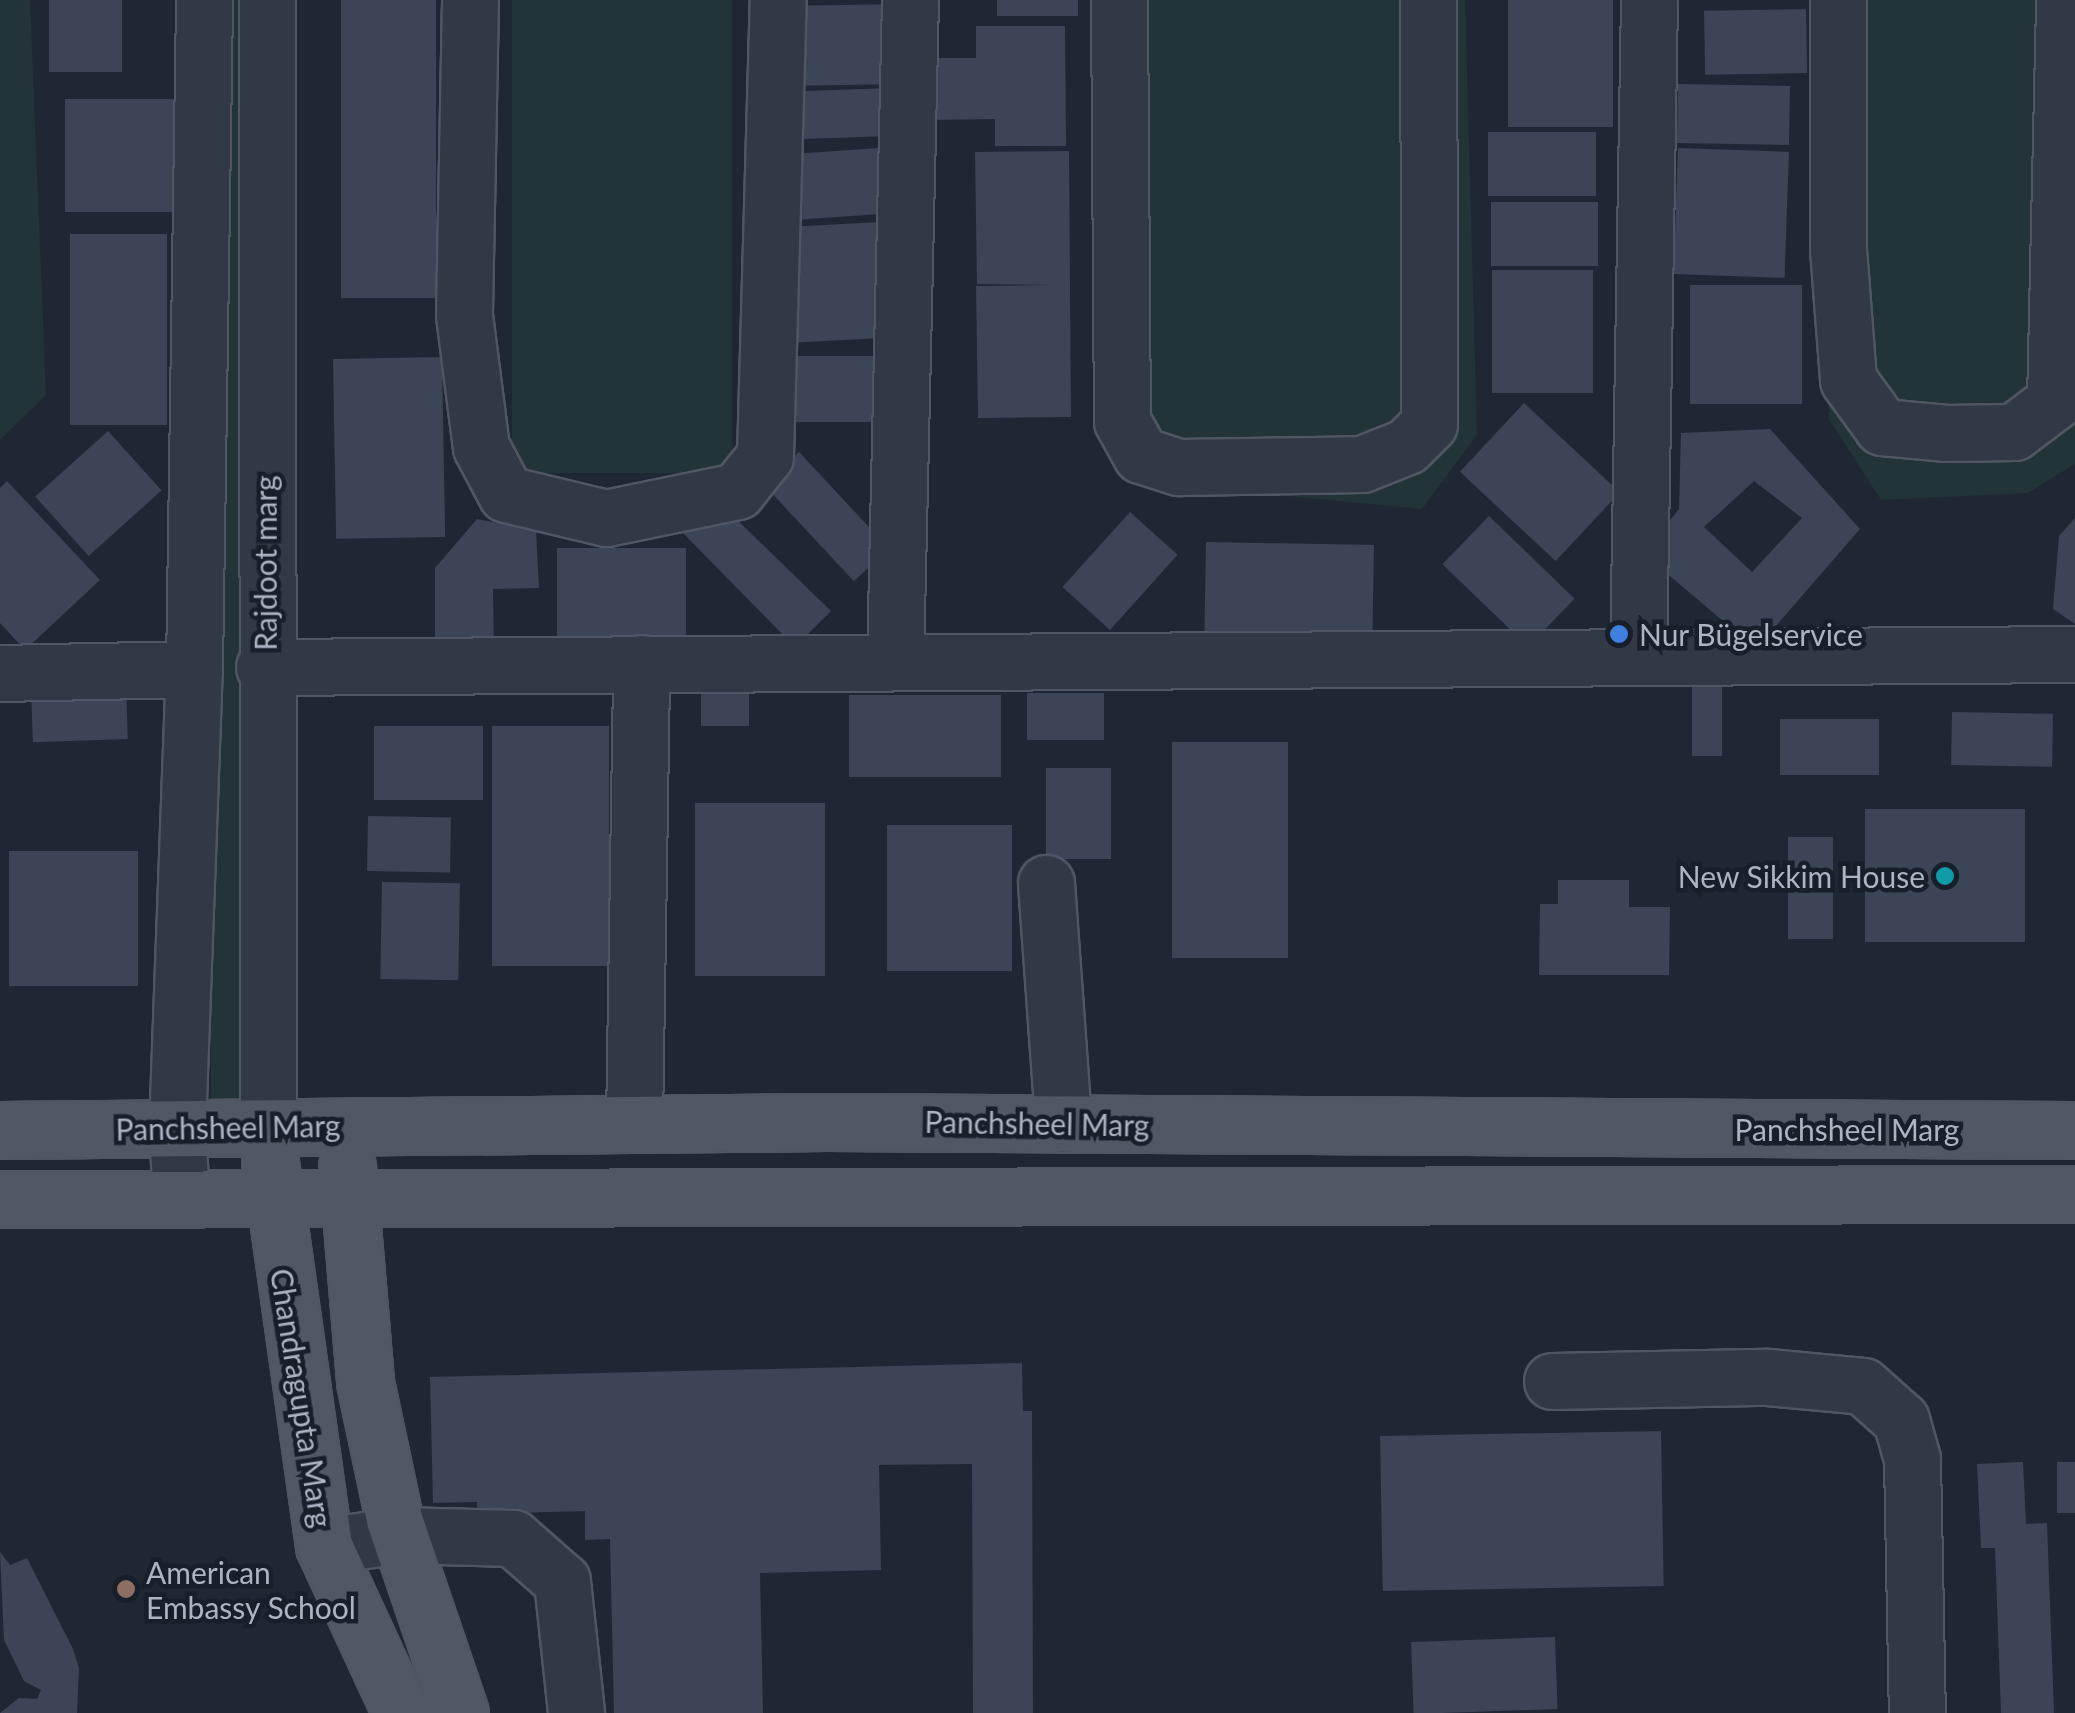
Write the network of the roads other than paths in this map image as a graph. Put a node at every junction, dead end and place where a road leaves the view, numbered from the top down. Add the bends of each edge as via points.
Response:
1 (204, 0) edge
2 (266, 0) edge
3 (470, 0) edge
4 (778, 0) edge
5 (910, 0) edge
6 (1119, 0) edge
7 (1428, 0) edge
8 (1650, 0) edge
9 (1838, 0) edge
10 (2064, 0) edge
11 (2075, 654) edge
12 (1638, 656) junction
13 (895, 660) junction
14 (641, 663) junction
15 (264, 667) junction
16 (194, 669) junction
17 (0, 673) edge
18 (1046, 883) dead end
19 (634, 1123) junction
20 (1063, 1124) junction
21 (346, 1125) junction
22 (268, 1126) junction
23 (177, 1128) junction
24 (0, 1130) edge
25 (2075, 1130) edge
26 (2075, 1194) edge
27 (181, 1198) junction
28 (271, 1198) junction
29 (0, 1199) edge
30 (348, 1200) junction
31 (1552, 1380) dead end
32 (399, 1535) junction
33 (324, 1546) junction
34 (401, 1713) edge
35 (460, 1713) edge
36 (576, 1713) edge
37 (1917, 1713) edge

1 - 16 street
2 - 15 street, Rajdoot marg
3 - 4 street via 464,315 481,447 506,494 606,518 737,491 765,456
5 - 13 street
6 - 7 street via 1122,421 1141,455 1179,467 1362,464 1407,446 1429,424
8 - 12 street
9 - 10 street via 1838,249 1848,380 1882,427 2014,432 2055,401
11 - 12 street
12 - 13 street
13 - 14 street
14 - 15 street
14 - 19 street
15 - 22 street, Rajdoot marg
16 - 17 street
16 - 23 street
18 - 20 street
19 - 20 main road, Panchsheel Marg
19 - 21 main road, Panchsheel Marg
20 - 25 main road, Panchsheel Marg
21 - 22 main road, Panchsheel Marg
21 - 30 main road
22 - 23 main road, Panchsheel Marg
22 - 28 main road, Chandragupta Marg
23 - 24 main road, Panchsheel Marg
23 - 27 street
26 - 30 main road
27 - 28 main road
27 - 29 main road
28 - 30 main road
28 - 33 main road, Chandragupta Marg
30 - 32 main road via 365,1382
31 - 37 street via 1768,1377 1863,1386 1901,1420 1912,1459
32 - 33 street
32 - 35 main road
32 - 36 street via 513,1538 562,1582
33 - 34 main road, Chandragupta Marg

